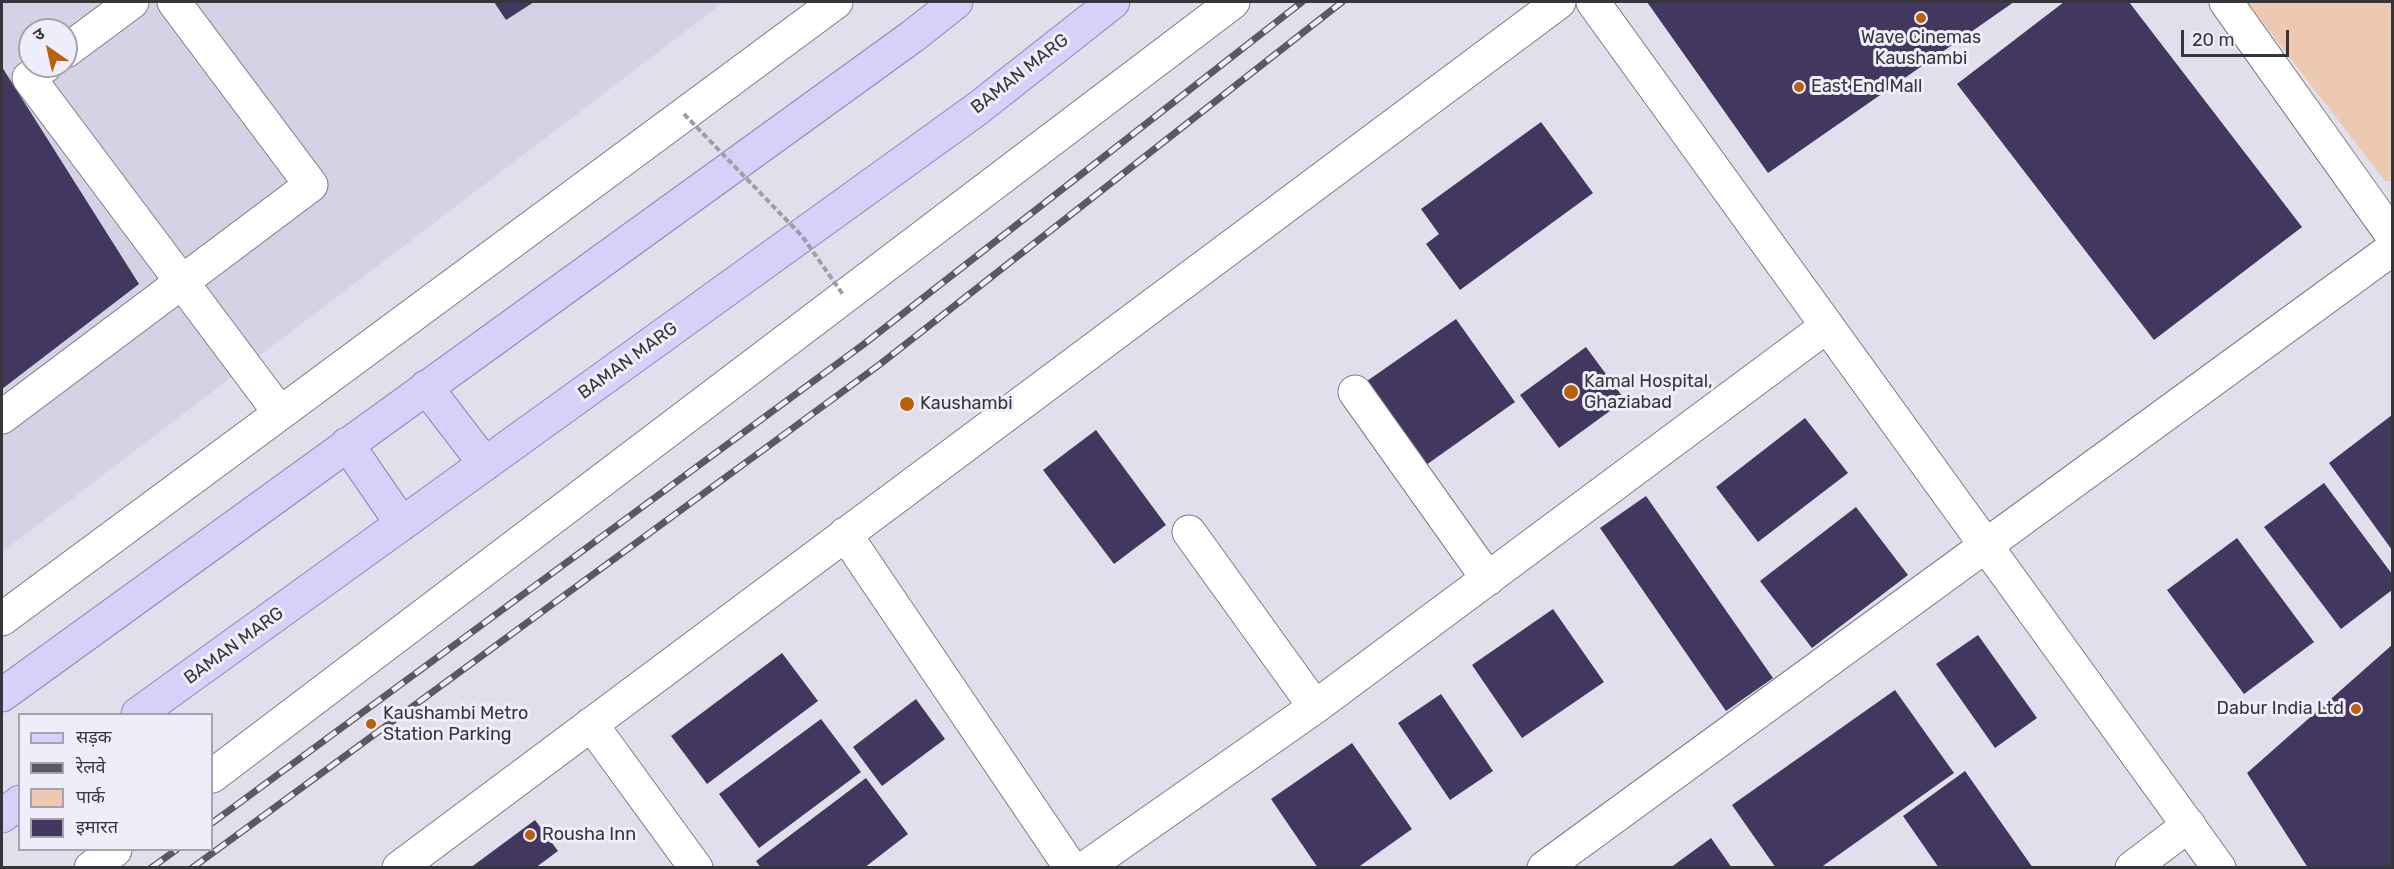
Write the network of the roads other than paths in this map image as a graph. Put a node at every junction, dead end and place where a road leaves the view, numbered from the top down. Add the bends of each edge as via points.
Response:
1 (132, 2) edge
2 (174, 2) edge
3 (836, 2) edge
4 (956, 2) edge
5 (1113, 2) edge
6 (1233, 2) edge
7 (1559, 2) edge
8 (1593, 2) edge
9 (2226, 2) edge
10 (78, 42) edge
11 (29, 78) edge
12 (2392, 235) edge
13 (2392, 249) edge
14 (181, 282) junction
15 (1827, 326) junction
16 (426, 387) junction
17 (1355, 392) dead end
18 (280, 414) junction
19 (2, 417) edge
20 (346, 444) junction
21 (484, 464) junction
22 (402, 524) junction
23 (1190, 532) dead end
24 (845, 534) junction
25 (1986, 544) junction
26 (1488, 579) junction
27 (2, 619) edge
28 (2, 695) edge
29 (1315, 707) junction
30 (139, 713) edge
31 (591, 724) junction
32 (213, 775) edge
33 (18, 804) edge
34 (2, 816) edge
35 (2189, 825) junction
36 (112, 851) edge
37 (91, 867) edge
38 (399, 867) edge
39 (696, 867) edge
40 (1071, 867) edge
41 (1085, 867) edge
42 (1544, 867) edge
43 (2132, 867) edge
44 (2219, 867) edge

1 - 10 street
2 - 14 street via 311,185
3 - 18 street
4 - 16 main road
5 - 21 main road, BAMAN MARG via 977,109
6 - 32 street
7 - 24 street
8 - 15 street
9 - 12 street
11 - 14 street
13 - 25 street
14 - 18 street
14 - 19 street
15 - 25 street
15 - 26 street
16 - 20 main road
16 - 21 main road
17 - 26 street
18 - 27 street
20 - 22 main road
20 - 28 main road
21 - 22 main road, BAMAN MARG
22 - 30 main road, BAMAN MARG
23 - 29 street
24 - 31 street
24 - 40 street
25 - 35 street
25 - 42 street
26 - 29 street
29 - 41 street
31 - 38 street
31 - 39 street
33 - 34 main road
35 - 43 street
35 - 44 street
36 - 37 street

